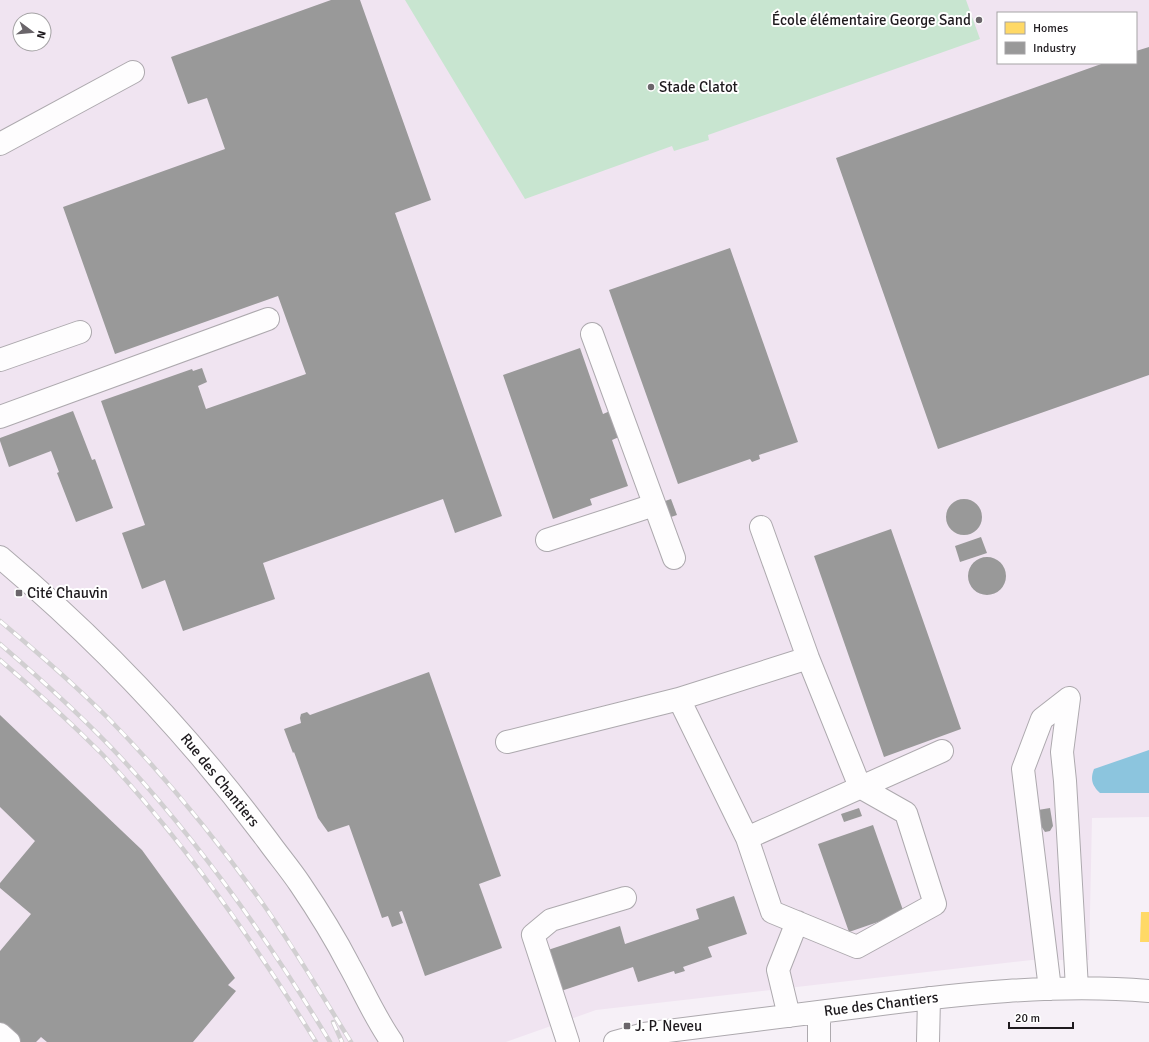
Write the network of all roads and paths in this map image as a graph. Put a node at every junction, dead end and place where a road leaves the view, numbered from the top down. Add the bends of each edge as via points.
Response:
1 (133, 72) dead end
2 (0, 144) edge
3 (268, 319) dead end
4 (80, 332) dead end
5 (592, 334) dead end
6 (0, 360) edge
7 (0, 417) edge
8 (654, 505) junction
9 (761, 527) dead end
10 (547, 540) dead end
11 (0, 557) edge
12 (674, 558) dead end
13 (808, 658) junction
14 (680, 699) junction
15 (507, 742) dead end
16 (942, 751) dead end
17 (860, 787) junction
18 (747, 838) junction
19 (625, 898) dead end
20 (797, 922) junction
21 (1077, 988) junction
22 (1050, 989) junction
23 (1149, 991) edge
24 (929, 998) junction
25 (820, 1012) junction
26 (789, 1016) junction
27 (0, 1034) edge
28 (9, 1042) edge
29 (392, 1042) edge
30 (568, 1042) edge
31 (615, 1042) edge
32 (819, 1042) edge
33 (928, 1042) edge

1 - 2 street
3 - 7 street
4 - 6 street
5 - 8 street
8 - 10 street
8 - 12 street
9 - 13 street
11 - 29 street, Rue des Chantiers via 127,675 180,730 224,782 300,884
13 - 14 street
13 - 17 street
14 - 15 street
14 - 18 street
16 - 17 street
17 - 18 street
17 - 20 street via 906,813 935,904 858,947
18 - 20 street via 772,912
19 - 30 street via 550,920 534,935
20 - 26 street via 778,970
21 - 22 street, Rue des Chantiers
21 - 22 street via 1062,752 1070,698 1042,719 1023,768
21 - 23 street, Rue des Chantiers
22 - 24 street, Rue des Chantiers
24 - 25 street, Rue des Chantiers
24 - 33 street
25 - 26 street, Rue des Chantiers
25 - 32 street
26 - 31 street, Rue des Chantiers via 644,1034
27 - 28 street

